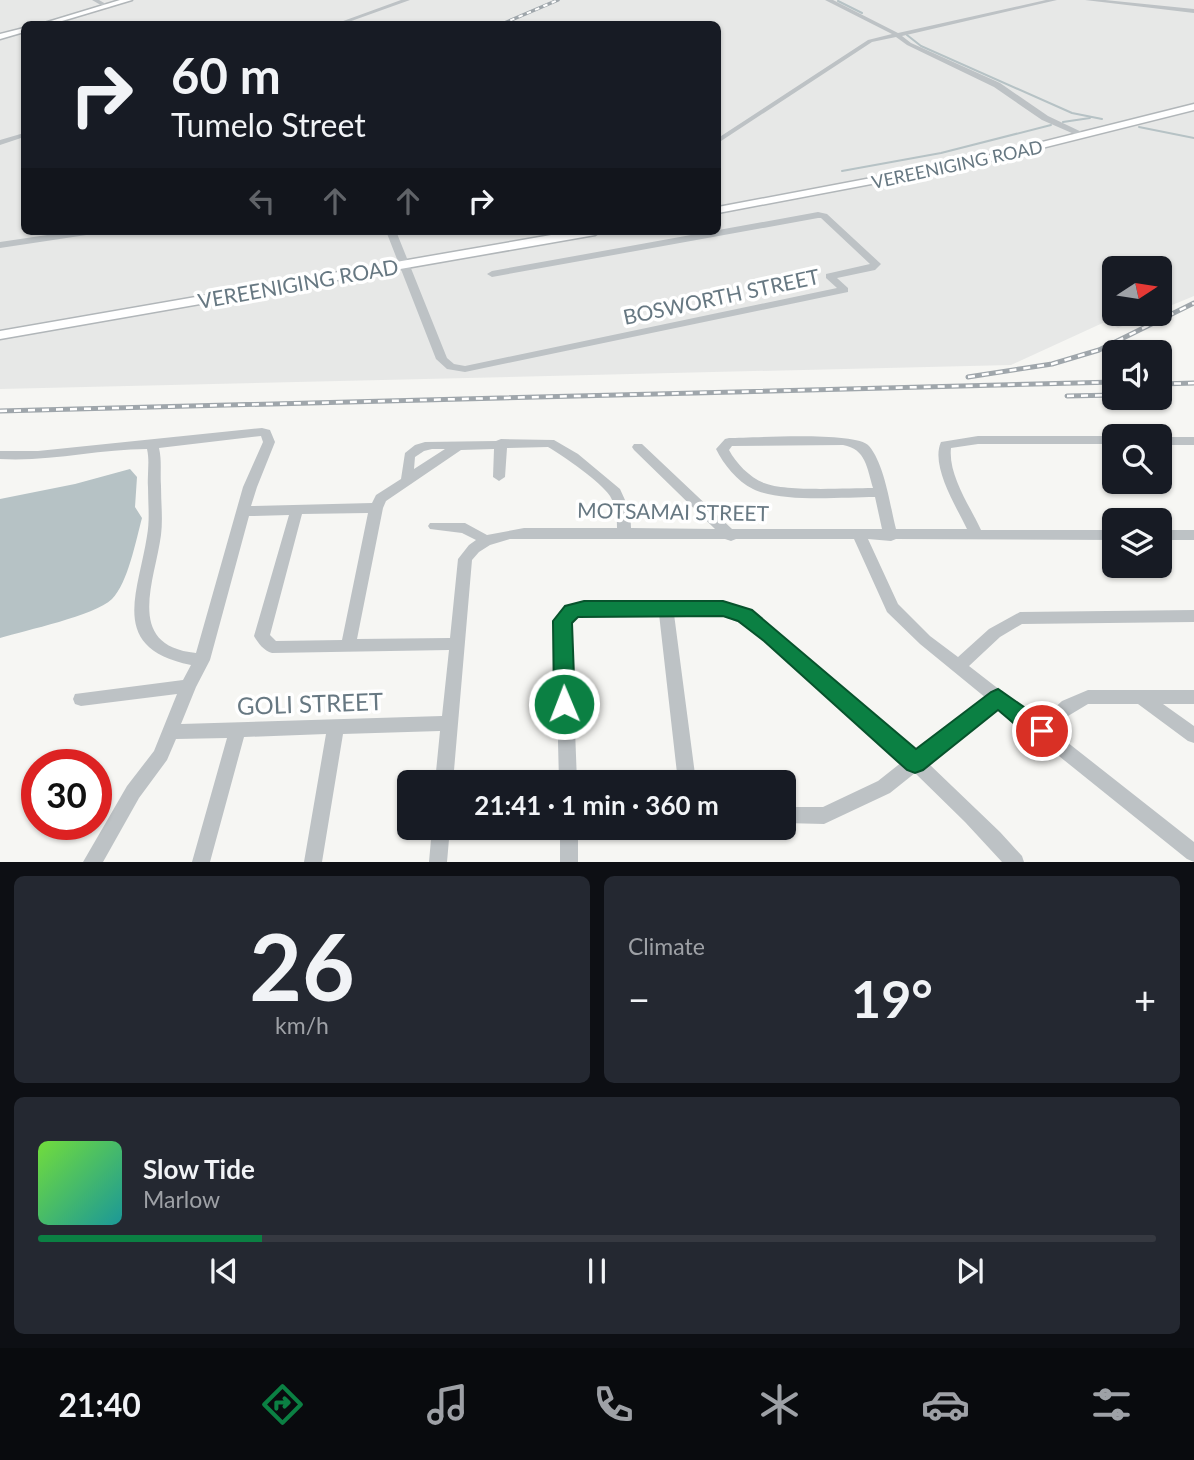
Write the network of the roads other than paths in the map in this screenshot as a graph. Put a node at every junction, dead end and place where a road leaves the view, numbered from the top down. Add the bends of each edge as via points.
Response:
1 (95, 0) edge
2 (130, 0) edge
3 (407, 0) edge
4 (828, 0) edge
5 (1054, 0) edge
6 (1090, 0) edge
7 (107, 7) junction
8 (1194, 12) edge
9 (58, 21) edge
10 (347, 21) edge
11 (21, 31) edge
12 (897, 35) junction
13 (0, 37) edge
14 (1194, 100) edge
15 (1194, 107) edge
16 (1073, 131) junction
17 (1084, 135) junction
18 (21, 136) edge
19 (721, 139) edge
20 (0, 143) edge
21 (721, 202) edge
22 (721, 209) edge
23 (721, 233) edge
24 (66, 235) edge
25 (392, 235) edge
26 (532, 235) edge
27 (569, 235) edge
28 (707, 235) edge
29 (0, 245) edge
30 (402, 261) junction
31 (492, 274) dead end
32 (0, 327) edge
33 (0, 335) edge
34 (1102, 440) edge
35 (1172, 441) edge
36 (1194, 442) edge
37 (501, 443) junction
38 (152, 446) junction
39 (458, 446) junction
40 (638, 447) dead end
41 (0, 455) edge
42 (499, 477) dead end
43 (407, 479) junction
44 (879, 492) junction
45 (376, 508) junction
46 (297, 509) junction
47 (245, 511) junction
48 (435, 526) dead end
49 (624, 533) junction
50 (977, 534) junction
51 (859, 535) junction
52 (1102, 535) edge
53 (1172, 535) edge
54 (731, 536) junction
55 (891, 536) junction
56 (1194, 536) edge
57 (484, 539) junction
58 (666, 607) junction
59 (1194, 616) edge
60 (456, 644) junction
61 (348, 646) junction
62 (202, 660) junction
63 (959, 666) junction
64 (188, 686) junction
65 (1194, 697) edge
66 (998, 698) junction
67 (1142, 698) junction
68 (82, 699) dead end
69 (449, 723) junction
70 (336, 727) junction
71 (238, 730) junction
72 (1042, 731) junction
73 (172, 732) junction
74 (1194, 736) edge
75 (915, 763) junction
76 (445, 770) edge
77 (568, 770) edge
78 (686, 770) edge
79 (796, 816) edge
80 (440, 840) edge
81 (569, 840) edge
82 (1194, 853) edge
83 (92, 862) edge
84 (201, 862) edge
85 (313, 862) edge
86 (438, 862) edge
87 (569, 862) edge
88 (1015, 862) edge

1 - 7 street
2 - 7 main road
3 - 10 street
4 - 12 street
5 - 12 street
6 - 8 street
7 - 9 main road
11 - 13 main road
12 - 16 street via 997,85
12 - 19 street via 858,47
14 - 16 main road, VEREENIGING ROAD
15 - 17 main road, VEREENIGING ROAD
16 - 17 street
16 - 21 main road, VEREENIGING ROAD via 914,167
17 - 22 main road, VEREENIGING ROAD via 902,177
18 - 20 street
23 - 30 street, BOSWORTH STREET via 824,216 876,264 831,276 844,290 465,369 451,367 442,359
24 - 29 street
25 - 30 street, BOSWORTH STREET
26 - 30 main road, VEREENIGING ROAD
27 - 30 main road, VEREENIGING ROAD
28 - 31 street, BOSWORTH STREET
30 - 32 main road, VEREENIGING ROAD
30 - 33 main road, VEREENIGING ROAD
34 - 50 street via 978,440 945,445 947,469
35 - 36 street
37 - 39 street
37 - 42 street
37 - 49 street via 550,443 574,457 615,492
38 - 41 street
38 - 47 street via 266,433 269,442
38 - 62 street via 157,462 156,518 141,599 142,618 155,643 169,654 182,660
39 - 43 street
39 - 43 street via 433,445 413,451
40 - 54 street
43 - 45 street via 387,492
44 - 44 street via 865,451 851,442 729,442 722,449 748,479 767,489
44 - 55 street
45 - 46 street
45 - 61 street
46 - 47 street
46 - 61 street via 262,636 272,647
47 - 62 street
48 - 57 street via 465,528
49 - 54 street, MOTSAMAI STREET
49 - 57 street, MOTSAMAI STREET via 500,534
50 - 52 street, MOTSAMAI STREET
50 - 55 street, MOTSAMAI STREET
51 - 54 street, MOTSAMAI STREET
51 - 55 street, MOTSAMAI STREET
51 - 63 street via 892,608
53 - 56 street
57 - 60 street via 465,559
58 - 75 street via 723,608 745,615
58 - 77 street via 584,608 563,621
58 - 78 street
59 - 63 street via 1020,618 981,644
60 - 61 street
60 - 69 street
62 - 64 street
63 - 66 street
64 - 68 street
64 - 73 street
65 - 67 street
66 - 72 street
66 - 75 street
67 - 72 street via 1108,695 1075,701
67 - 74 street
69 - 70 street, GOLI STREET
69 - 76 street
70 - 71 street, GOLI STREET
70 - 85 street
71 - 73 street, GOLI STREET
71 - 84 street
72 - 82 street
73 - 83 street
75 - 79 street via 847,807 824,816
75 - 88 street
80 - 86 street
81 - 87 street

